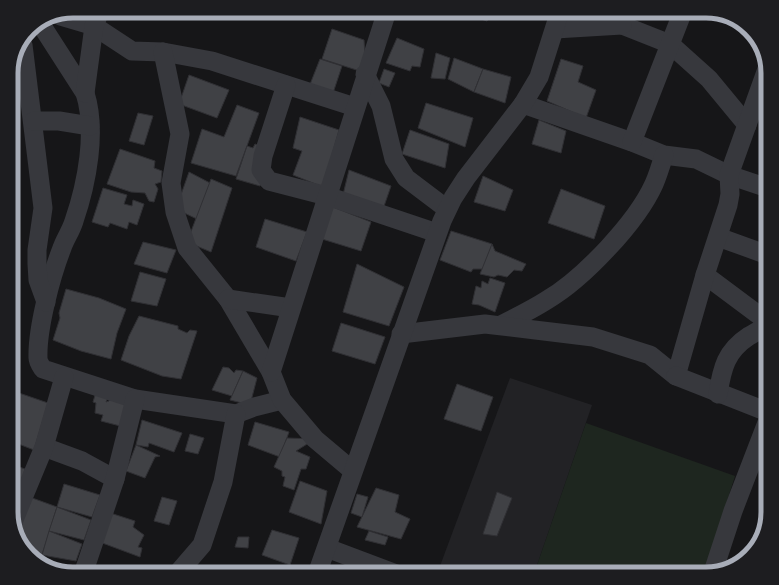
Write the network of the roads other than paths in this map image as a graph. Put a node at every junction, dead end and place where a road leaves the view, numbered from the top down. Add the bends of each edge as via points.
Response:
1 (85, 18) edge
2 (384, 18) edge
3 (558, 18) edge
4 (616, 18) edge
5 (680, 18) edge
6 (97, 19) edge
7 (622, 25) junction
8 (43, 27) edge
9 (555, 29) junction
10 (670, 44) junction
11 (24, 50) edge
12 (163, 52) junction
13 (365, 74) junction
14 (286, 85) junction
15 (761, 86) edge
16 (85, 93) junction
17 (523, 104) junction
18 (355, 107) junction
19 (34, 121) junction
20 (90, 126) junction
21 (747, 126) junction
22 (632, 142) junction
23 (664, 155) junction
24 (729, 175) junction
25 (761, 186) edge
26 (327, 196) junction
27 (447, 209) junction
28 (437, 233) junction
29 (718, 237) junction
30 (761, 252) edge
31 (705, 275) junction
32 (228, 299) junction
33 (46, 302) junction
34 (291, 308) junction
35 (761, 318) edge
36 (501, 325) junction
37 (761, 328) edge
38 (401, 334) junction
39 (271, 372) junction
40 (676, 376) junction
41 (64, 377) junction
42 (718, 394) junction
43 (135, 399) junction
44 (282, 400) junction
45 (761, 409) edge
46 (236, 414) junction
47 (761, 438) edge
48 (44, 447) junction
49 (353, 471) junction
50 (115, 479) junction
51 (18, 510) edge
52 (327, 548) junction
53 (715, 566) edge
54 (85, 567) edge
55 (183, 567) edge
56 (320, 567) edge
57 (377, 567) edge

1 - 6 street
2 - 13 street
3 - 9 street
4 - 7 street
5 - 10 street
6 - 12 street via 132,50
6 - 16 street
7 - 9 street
7 - 10 street
8 - 16 street
9 - 17 street via 539,77
10 - 21 street via 709,79
10 - 22 street
11 - 19 street
12 - 14 street via 212,61
12 - 32 street via 180,134 171,183 175,212 187,248
13 - 18 street
13 - 27 street via 381,106 394,159 406,178
14 - 18 street
14 - 26 street via 263,156 261,170 269,181
15 - 21 street
16 - 20 street via 89,105
17 - 22 street
17 - 27 street via 466,178
18 - 26 street
19 - 20 street via 59,121
19 - 33 street via 43,208 37,250 38,280
20 - 33 street via 82,194
21 - 24 street
22 - 23 street
23 - 24 street via 696,159
23 - 36 street via 654,183 641,206 581,276 548,300
24 - 25 street
24 - 29 street via 730,194
26 - 28 street
26 - 34 street
27 - 28 street
28 - 38 street
29 - 30 street
29 - 31 street
31 - 35 street
31 - 40 street
32 - 34 street
32 - 39 street
33 - 41 street via 38,360 43,369
34 - 39 street
36 - 38 street via 467,325
36 - 40 street via 593,337 625,346 650,356
37 - 42 street via 738,344 728,355 722,370
38 - 49 street
39 - 44 street
40 - 42 street
41 - 43 street
41 - 48 street
42 - 45 street
43 - 46 street
43 - 50 street
44 - 46 street
44 - 49 street via 315,439
46 - 55 street via 223,482 202,545
47 - 53 street
48 - 50 street via 82,461
48 - 51 street
49 - 52 street
50 - 54 street
52 - 56 street
52 - 57 street

